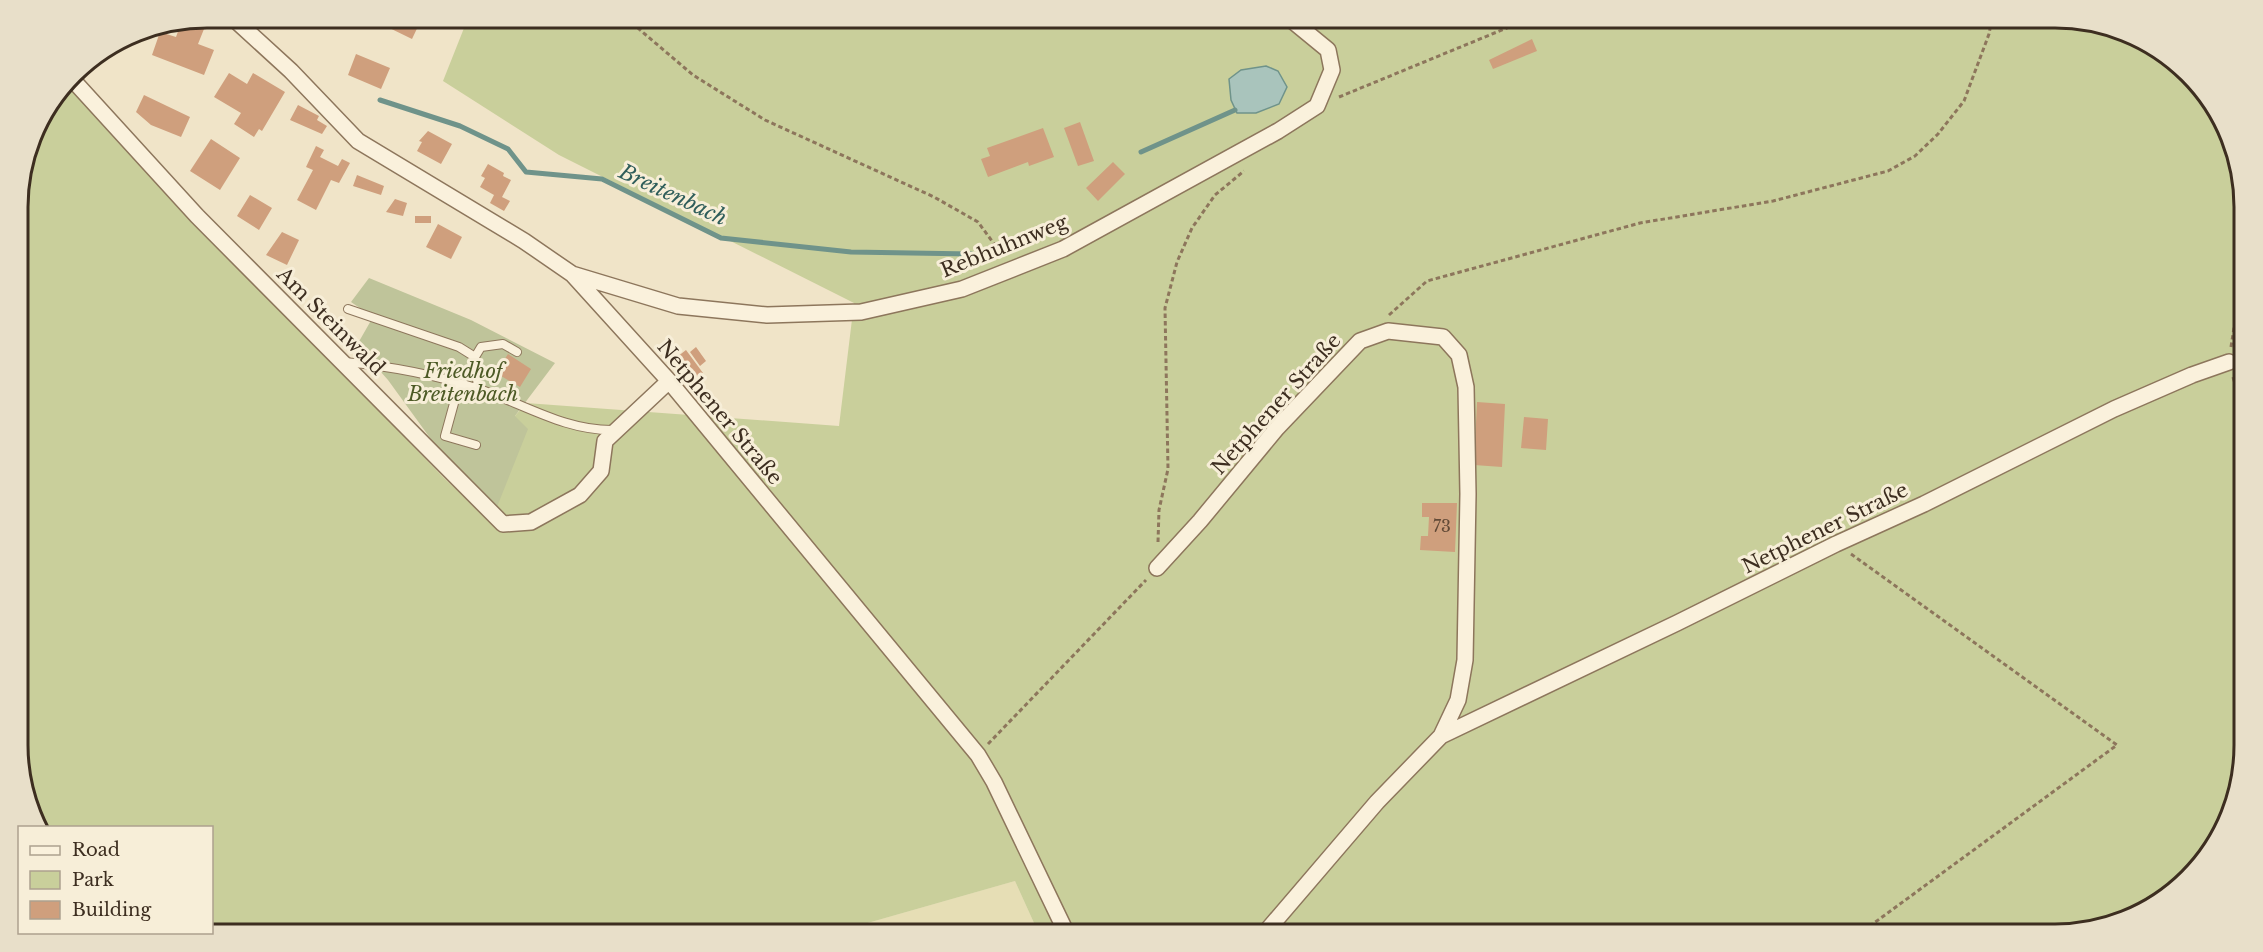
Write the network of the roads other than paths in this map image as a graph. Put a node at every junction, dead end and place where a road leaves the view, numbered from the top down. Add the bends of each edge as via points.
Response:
1 (1301, 28) edge
2 (245, 29) edge
3 (78, 84) edge
4 (572, 274) junction
5 (348, 309) dead end
6 (517, 352) dead end
7 (475, 357) junction
8 (342, 362) junction
9 (2229, 362) road end
10 (669, 381) junction
11 (459, 385) junction
12 (478, 389) junction
13 (614, 430) junction
14 (476, 445) dead end
15 (1157, 568) road end
16 (1441, 736) junction
17 (1273, 923) edge
18 (1062, 924) edge

1 - 4 street, Rebhuhnweg via 1328,50 1332,70 1317,106 1063,249 963,289 861,312 767,315 678,306
2 - 4 street, Netphener Straße via 358,141
3 - 8 street, Am Steinwald via 197,216
4 - 10 street, Netphener Straße
5 - 7 lane via 459,347
6 - 7 lane via 492,343 481,347
7 - 12 lane
8 - 11 lane via 379,365
8 - 13 street, Am Steinwald via 503,524 531,522 580,495 601,471 605,441
9 - 16 street, Netphener Straße via 2114,409
10 - 13 street, Am Steinwald
10 - 18 street, Netphener Straße via 978,756
11 - 12 lane
11 - 14 lane via 445,436
12 - 13 lane via 559,421
15 - 16 street, Netphener Straße via 1277,428 1360,341 1388,331 1443,337 1459,355 1466,387 1468,494 1465,660 1458,699
16 - 17 street, Netphener Straße via 1377,802

